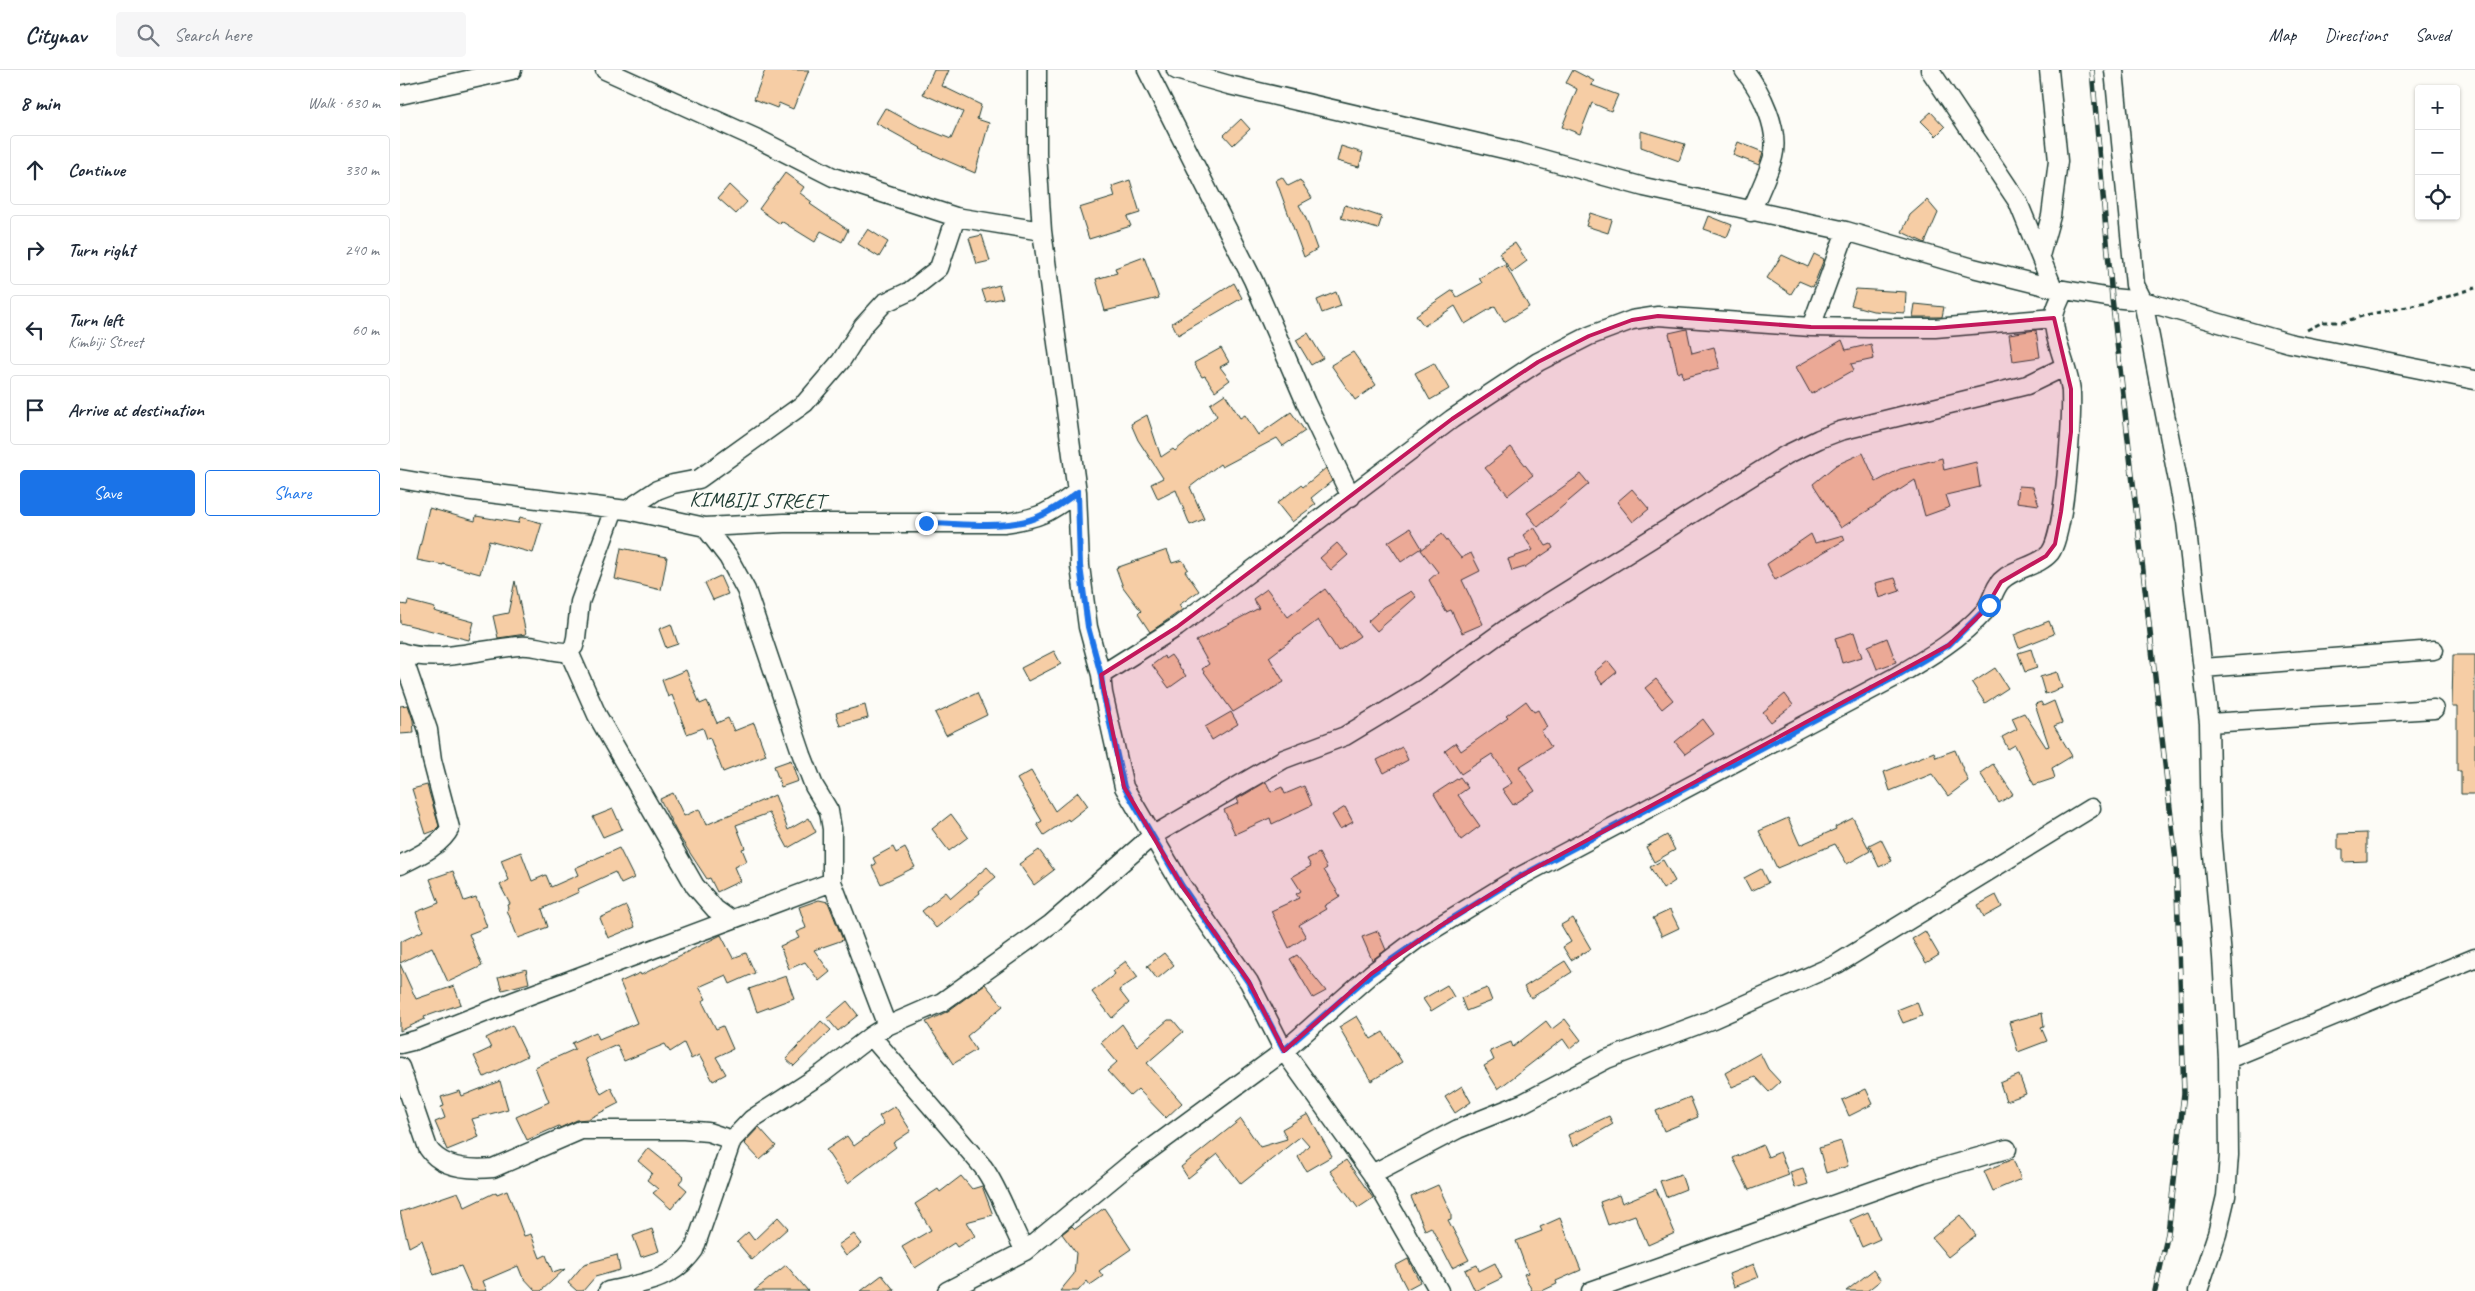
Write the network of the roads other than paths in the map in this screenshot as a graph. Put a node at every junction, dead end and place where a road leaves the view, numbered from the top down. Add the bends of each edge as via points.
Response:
1 (512, 70) edge
2 (604, 70) edge
3 (1036, 70) edge
4 (1147, 70) edge
5 (1176, 70) edge
6 (1744, 70) edge
7 (1930, 70) edge
8 (2049, 70) edge
9 (2114, 70) edge
10 (1229, 78) edge
11 (400, 95) edge
12 (1752, 212) junction
13 (956, 217) junction
14 (1042, 231) junction
15 (1846, 231) junction
16 (2040, 256) junction
17 (2059, 289) junction
18 (2143, 301) junction
19 (2054, 318) junction
20 (1811, 327) junction
21 (2064, 367) junction
22 (2475, 380) edge
23 (400, 478) edge
24 (1078, 492) junction
25 (1351, 497) junction
26 (621, 510) junction
27 (705, 526) junction
28 (2434, 650) dead end
29 (400, 652) edge
30 (569, 652) junction
31 (2204, 668) junction
32 (1101, 675) junction
33 (2434, 709) dead end
34 (2209, 724) junction
35 (2091, 808) dead end
36 (1152, 836) junction
37 (400, 865) edge
38 (832, 882) junction
39 (729, 919) junction
40 (2475, 958) edge
41 (887, 1026) junction
42 (871, 1036) junction
43 (400, 1044) edge
44 (1284, 1050) junction
45 (2228, 1059) junction
46 (400, 1067) edge
47 (732, 1140) junction
48 (2007, 1149) dead end
49 (1372, 1174) junction
50 (1025, 1251) junction
51 (608, 1291) edge
52 (947, 1291) edge
53 (1439, 1291) edge
54 (1591, 1291) edge
55 (2198, 1291) edge

1 - 11 street
2 - 13 street via 760,140 833,177
3 - 14 street
4 - 25 street via 1253,280
5 - 10 street
6 - 12 street via 1764,104 1775,147
7 - 16 street via 2018,202
8 - 16 street via 2058,161 2051,216
9 - 18 street via 2135,284
10 - 12 street
12 - 15 street
13 - 14 street
13 - 26 street via 939,268 910,291 884,302 805,403 699,479 657,490
14 - 24 street
15 - 17 street
15 - 20 street
16 - 17 street
17 - 18 street
17 - 19 street
18 - 22 street via 2289,343
18 - 31 street via 2186,522 2192,592
19 - 20 street via 1935,328
19 - 21 street
20 - 25 street via 1658,316 1632,320 1589,336 1538,362 1452,418
21 - 36 street via 2020,387 1840,431 1786,454 1506,630 1423,689 1345,736 1284,759
21 - 44 street via 2071,389 2071,432 2055,544 2046,556 2012,572 2001,582 1984,611 1949,645 1479,901 1416,940
23 - 26 street, KIMBIJI STREET via 464,490
24 - 27 street, KIMBIJI STREET via 1054,509 1032,519 1004,523
24 - 32 street via 1080,566 1088,627
25 - 32 street via 1177,627
26 - 27 street, KIMBIJI STREET
26 - 30 street via 580,602 576,638
27 - 38 street via 728,557 746,590 802,755 814,786 829,811
28 - 31 street
29 - 30 street via 435,657 524,646
29 - 37 street via 428,730 432,760 450,828 434,845
30 - 39 street via 597,715 695,886 715,909
31 - 34 street
32 - 36 street via 1124,787
33 - 34 street
34 - 45 street via 2211,832
35 - 49 street via 1837,964 1713,1018 1607,1059 1523,1103 1458,1129
36 - 41 street via 1051,924 950,997
36 - 44 street via 1248,982
38 - 39 street
38 - 41 street
39 - 43 street
40 - 45 street
41 - 42 street
42 - 47 street via 823,1073 752,1119
42 - 50 street via 992,1179
44 - 49 street
44 - 50 street via 1129,1165
45 - 55 street via 2226,1196
46 - 47 street via 428,1148 447,1164 493,1168 581,1130 684,1130 708,1132
47 - 51 street via 694,1250 685,1263 664,1276
48 - 54 street via 1923,1173
49 - 53 street
50 - 52 street

